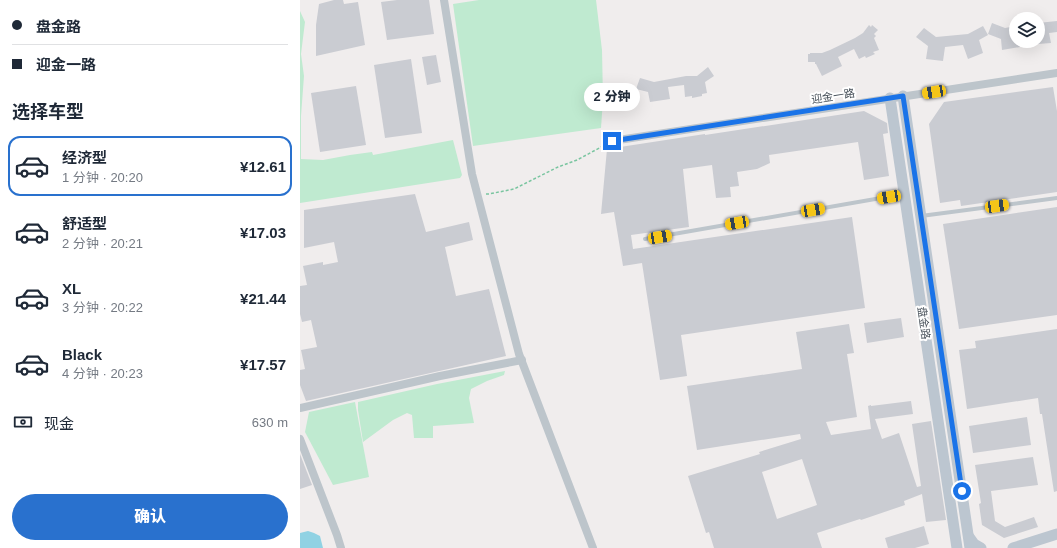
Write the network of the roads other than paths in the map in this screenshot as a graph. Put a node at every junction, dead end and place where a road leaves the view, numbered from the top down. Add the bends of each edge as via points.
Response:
1 (444, 0) edge
2 (1057, 72) edge
3 (903, 96) junction
4 (890, 98) junction
5 (612, 141) road end
6 (904, 194) junction
7 (1057, 198) edge
8 (921, 216) junction
9 (645, 239) dead end
10 (522, 360) junction
11 (300, 408) edge
12 (300, 439) edge
13 (1057, 534) edge
14 (969, 542) edge
15 (956, 546) edge
16 (341, 548) edge
17 (593, 548) edge
18 (981, 548) edge
19 (1014, 548) edge

1 - 10 street via 472,174
2 - 3 street, 迎金一路
3 - 4 street, 迎金一路
3 - 8 street, 盘金路
4 - 5 street, 迎金一路
4 - 6 street, 盘金路
6 - 9 lane
6 - 15 street, 盘金路
7 - 8 lane
8 - 14 street, 盘金路
10 - 11 street
10 - 17 street
12 - 16 street
13 - 19 street
14 - 18 street

